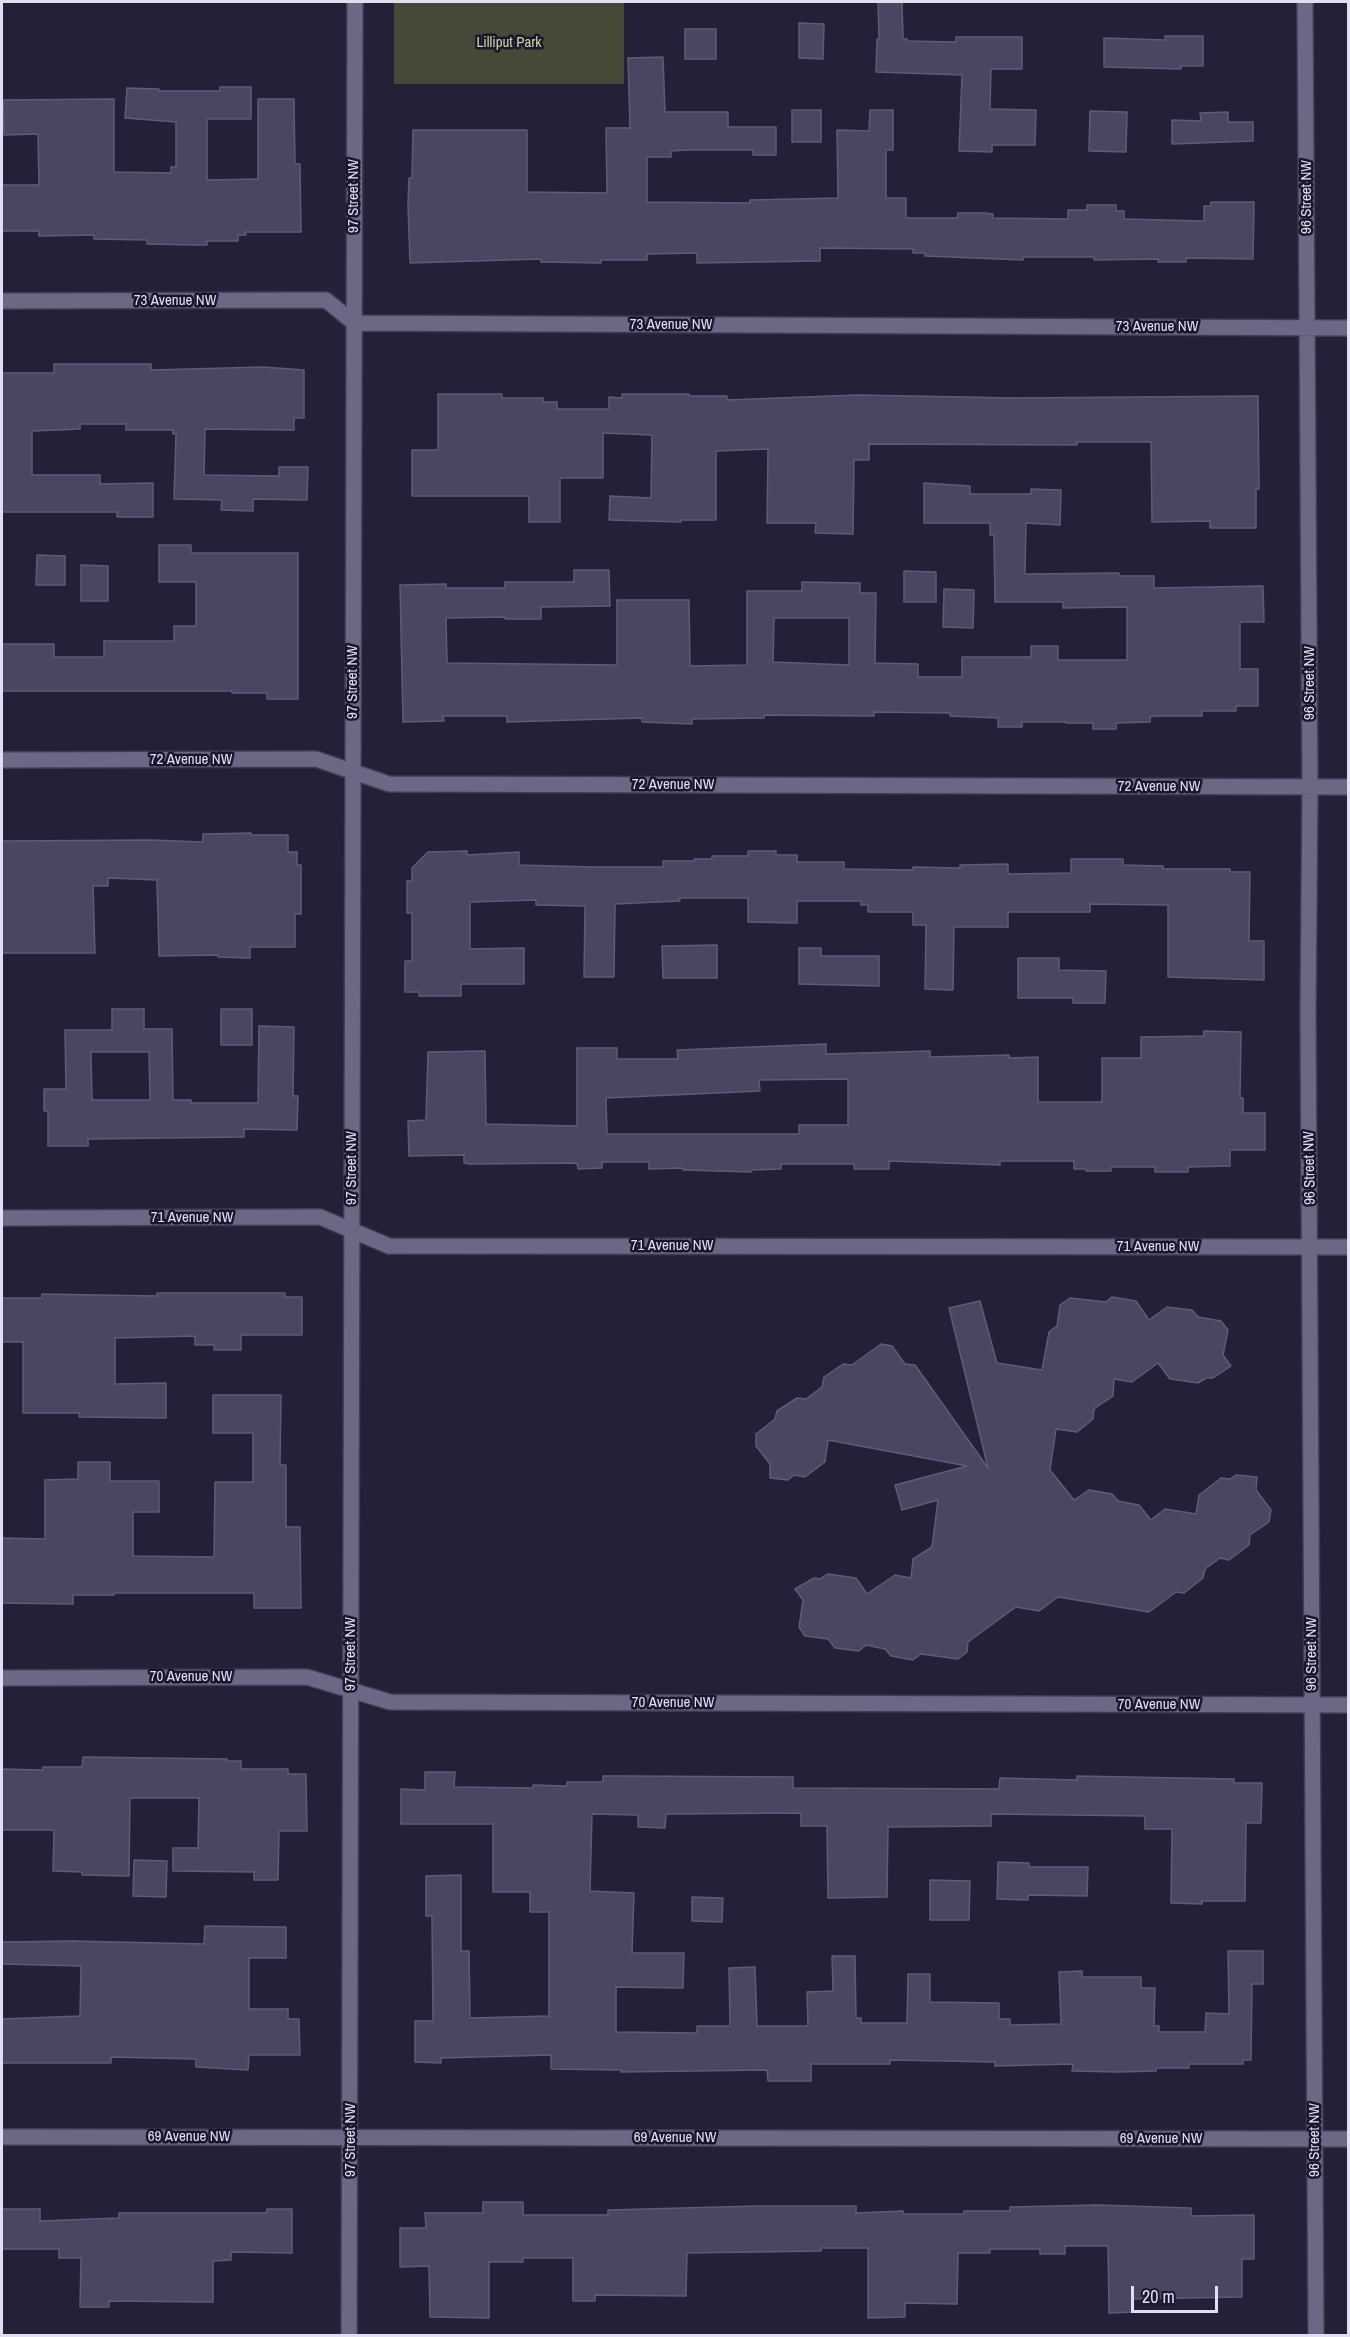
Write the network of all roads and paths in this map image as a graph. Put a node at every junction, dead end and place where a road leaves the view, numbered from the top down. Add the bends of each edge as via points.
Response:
1 (355, 2) edge
2 (1305, 2) edge
3 (2, 301) edge
4 (354, 323) junction
5 (1307, 328) junction
6 (1348, 328) edge
7 (2, 760) edge
8 (354, 772) junction
9 (1310, 787) junction
10 (1348, 787) edge
11 (2, 1218) edge
12 (352, 1231) junction
13 (1310, 1246) junction
14 (1348, 1246) edge
15 (2, 1678) edge
16 (351, 1690) junction
17 (1312, 1705) junction
18 (1348, 1705) edge
19 (351, 2136) junction
20 (2, 2137) edge
21 (1348, 2139) edge
22 (1316, 2140) junction
23 (350, 2336) edge
24 (1316, 2336) edge

1 - 4 street, 97 Street NW
2 - 5 street, 96 Street NW
3 - 4 street, 73 Avenue NW via 326,300
4 - 5 street, 73 Avenue NW
4 - 8 street, 97 Street NW
5 - 6 street, 73 Avenue NW
5 - 9 street, 96 Street NW
7 - 8 street, 72 Avenue NW via 316,759
8 - 9 street, 72 Avenue NW via 389,784
8 - 12 street, 97 Street NW
9 - 10 street, 72 Avenue NW
9 - 13 street, 96 Street NW
11 - 12 street, 71 Avenue NW via 320,1217
12 - 13 street, 71 Avenue NW via 389,1246
12 - 16 street, 97 Street NW
13 - 14 street, 71 Avenue NW
13 - 17 street, 96 Street NW
15 - 16 street, 70 Avenue NW via 307,1677
16 - 17 street, 70 Avenue NW via 390,1702
16 - 19 street, 97 Street NW
17 - 18 street, 70 Avenue NW
17 - 22 street, 96 Street NW
19 - 20 street, 69 Avenue NW
19 - 22 street, 69 Avenue NW
19 - 23 street, 97 Street NW
21 - 22 street, 69 Avenue NW
22 - 24 street, 96 Street NW

